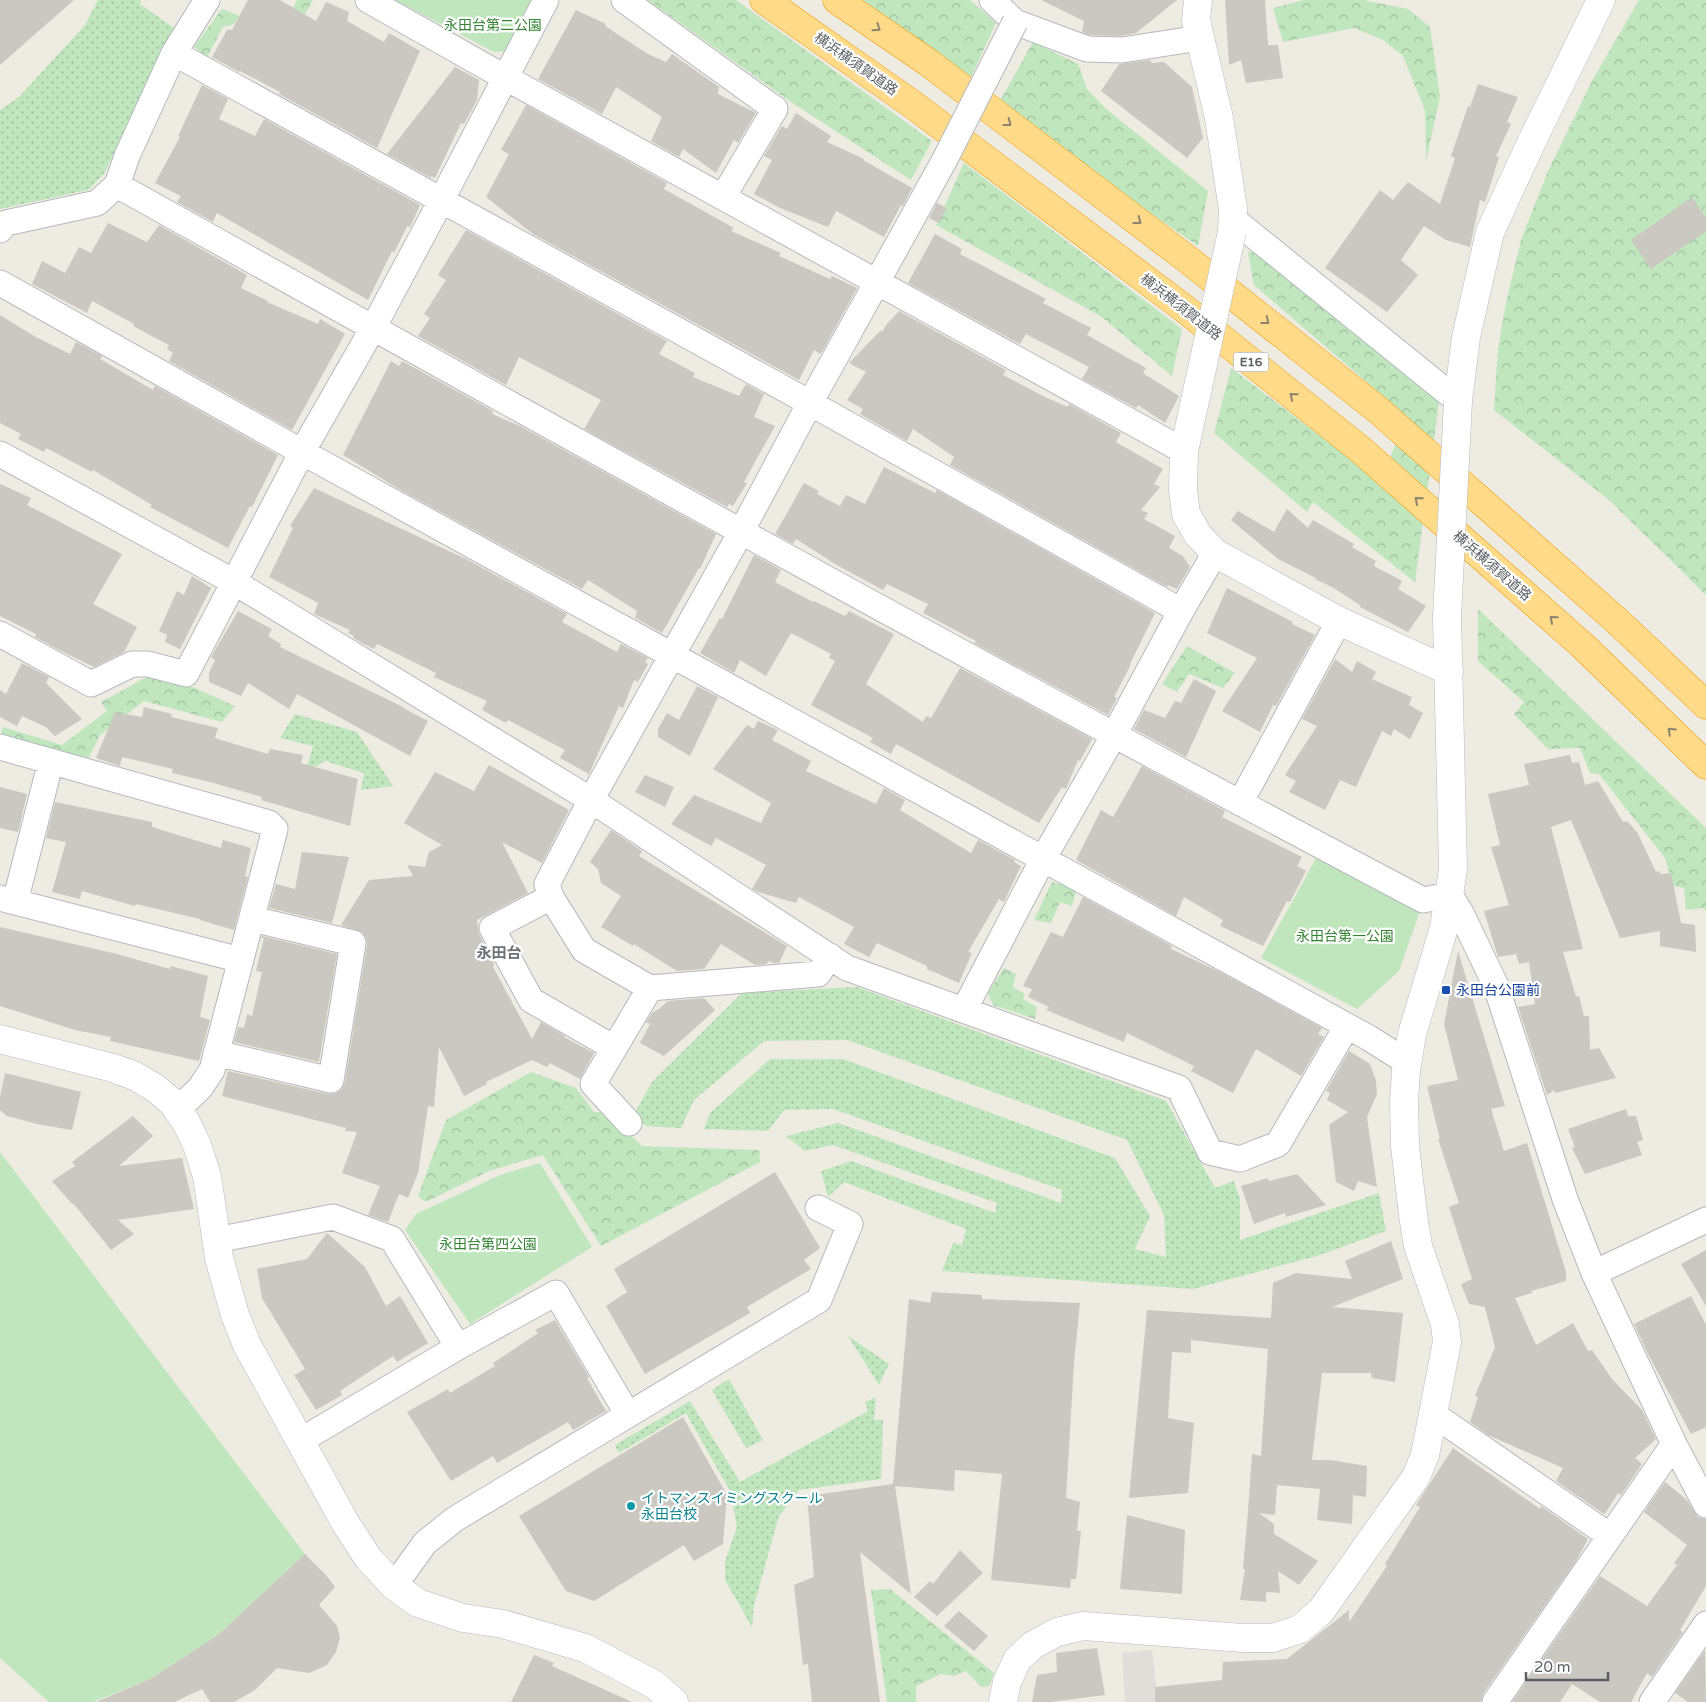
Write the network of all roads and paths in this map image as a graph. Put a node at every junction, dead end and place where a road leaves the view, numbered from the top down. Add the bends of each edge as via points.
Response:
1 (207, 0) edge
2 (368, 0) edge
3 (546, 0) edge
4 (624, 0) edge
5 (764, 0) edge
6 (836, 0) edge
7 (992, 0) edge
8 (1198, 0) edge
9 (1601, 0) edge
10 (1015, 22) junction
11 (1200, 38) junction
12 (174, 53) junction
13 (506, 78) junction
14 (117, 185) junction
15 (723, 197) junction
16 (442, 200) junction
17 (1232, 225) junction
18 (0, 230) edge
19 (876, 282) junction
20 (0, 283) edge
21 (373, 328) junction
22 (1458, 400) junction
23 (810, 403) junction
24 (1184, 451) junction
25 (302, 452) junction
26 (0, 454) edge
27 (741, 532) junction
28 (1215, 553) junction
29 (234, 582) junction
30 (1181, 611) junction
31 (1340, 620) junction
32 (0, 634) edge
33 (672, 655) junction
34 (1449, 671) junction
35 (1706, 705) edge
36 (1114, 735) junction
37 (0, 747) edge
38 (51, 761) junction
39 (1706, 765) edge
40 (591, 800) junction
41 (1240, 804) junction
42 (1044, 859) junction
43 (1450, 895) junction
44 (550, 897) junction
45 (7, 900) edge
46 (252, 919) junction
47 (830, 956) junction
48 (241, 960) junction
49 (650, 988) junction
50 (964, 1010) junction
51 (1347, 1026) junction
52 (0, 1039) edge
53 (614, 1048) junction
54 (216, 1053) junction
55 (1407, 1062) junction
56 (177, 1110) junction
57 (629, 1123) dead end
58 (818, 1208) dead end
59 (1706, 1220) edge
60 (216, 1240) junction
61 (1594, 1273) junction
62 (458, 1347) junction
63 (1433, 1414) junction
64 (628, 1415) junction
65 (300, 1441) junction
66 (1674, 1444) junction
67 (1706, 1505) edge
68 (1610, 1536) junction
69 (394, 1586) junction
70 (1706, 1624) edge
71 (674, 1702) edge
72 (1003, 1702) edge
73 (1495, 1702) edge
74 (1652, 1702) edge

1 - 12 street
2 - 13 street
3 - 13 street
4 - 15 street via 776,109
39 -> 5 highway, 横浜横須賀道路 / E16 via 1582,645 1361,450 1133,270 912,104
6 -> 35 highway via 929,63 1188,259 1378,410 1616,620
7 - 10 street
8 - 11 street via 1196,22
9 - 22 street via 1490,232 1466,337
10 - 11 street via 1087,49 1122,50
10 - 19 street, bridge via 944,161
11 - 17 street via 1219,118 1233,209
12 - 14 street
12 - 16 street
13 - 15 street
13 - 16 street
14 - 18 street via 97,203 6,223
14 - 21 street
15 - 19 street
16 - 21 street
16 - 23 street
17 - 22 street
17 - 24 street, bridge
19 - 23 street
19 - 24 street
20 - 25 street
21 - 25 street
21 - 27 street
22 - 34 street, bridge via 1448,617
23 - 27 street
23 - 30 street
24 - 28 street via 1186,514 1198,535
25 - 29 street
25 - 33 street
26 - 29 street
27 - 33 street
27 - 36 street
28 - 30 street
28 - 31 street
29 - 32 street via 186,674 148,664 132,664 91,684
29 - 40 street
30 - 36 street
31 - 34 street
31 - 41 street
33 - 40 street
33 - 42 street
34 - 43 street via 1453,869
36 - 41 street
36 - 42 street
37 - 38 street
38 - 45 street
38 - 46 street via 269,823 275,829
40 - 44 street via 547,884
40 - 47 street
41 - 43 street via 1423,900
42 - 50 street
42 - 51 street
43 - 55 street
43 - 61 street via 1496,986 1565,1199
44 - 49 street via 584,950
44 - 53 street via 492,928 531,1000
45 - 48 street
46 - 48 street
46 - 54 street via 353,943 332,1080
47 - 49 street via 818,974
47 - 50 street via 847,968
48 - 54 street
49 - 53 street
50 - 51 street via 1179,1088 1210,1152 1240,1159 1278,1144
51 - 55 street
52 - 56 street via 135,1076 172,1102
53 - 57 street via 593,1084
54 - 56 street via 212,1070 200,1088
55 - 63 street via 1405,1146 1413,1215 1418,1246 1446,1324 1447,1342
56 - 60 street via 186,1122 207,1176
58 - 64 street via 850,1224 818,1300
59 - 61 street
60 - 62 street via 333,1217 392,1239
60 - 65 street via 235,1315 247,1344
61 - 66 street
62 - 64 street via 556,1294
62 - 65 street
63 - 68 street
63 - 72 street via 1416,1477 1321,1611 1300,1628 1273,1638 1083,1626 1057,1632 1033,1645 1018,1660 1007,1682
64 - 69 street via 455,1519 425,1543
65 - 69 street via 368,1558
66 - 67 street
66 - 68 street
68 - 73 street
69 - 71 street via 418,1603 462,1618 503,1624 585,1648 655,1685
70 - 74 street

